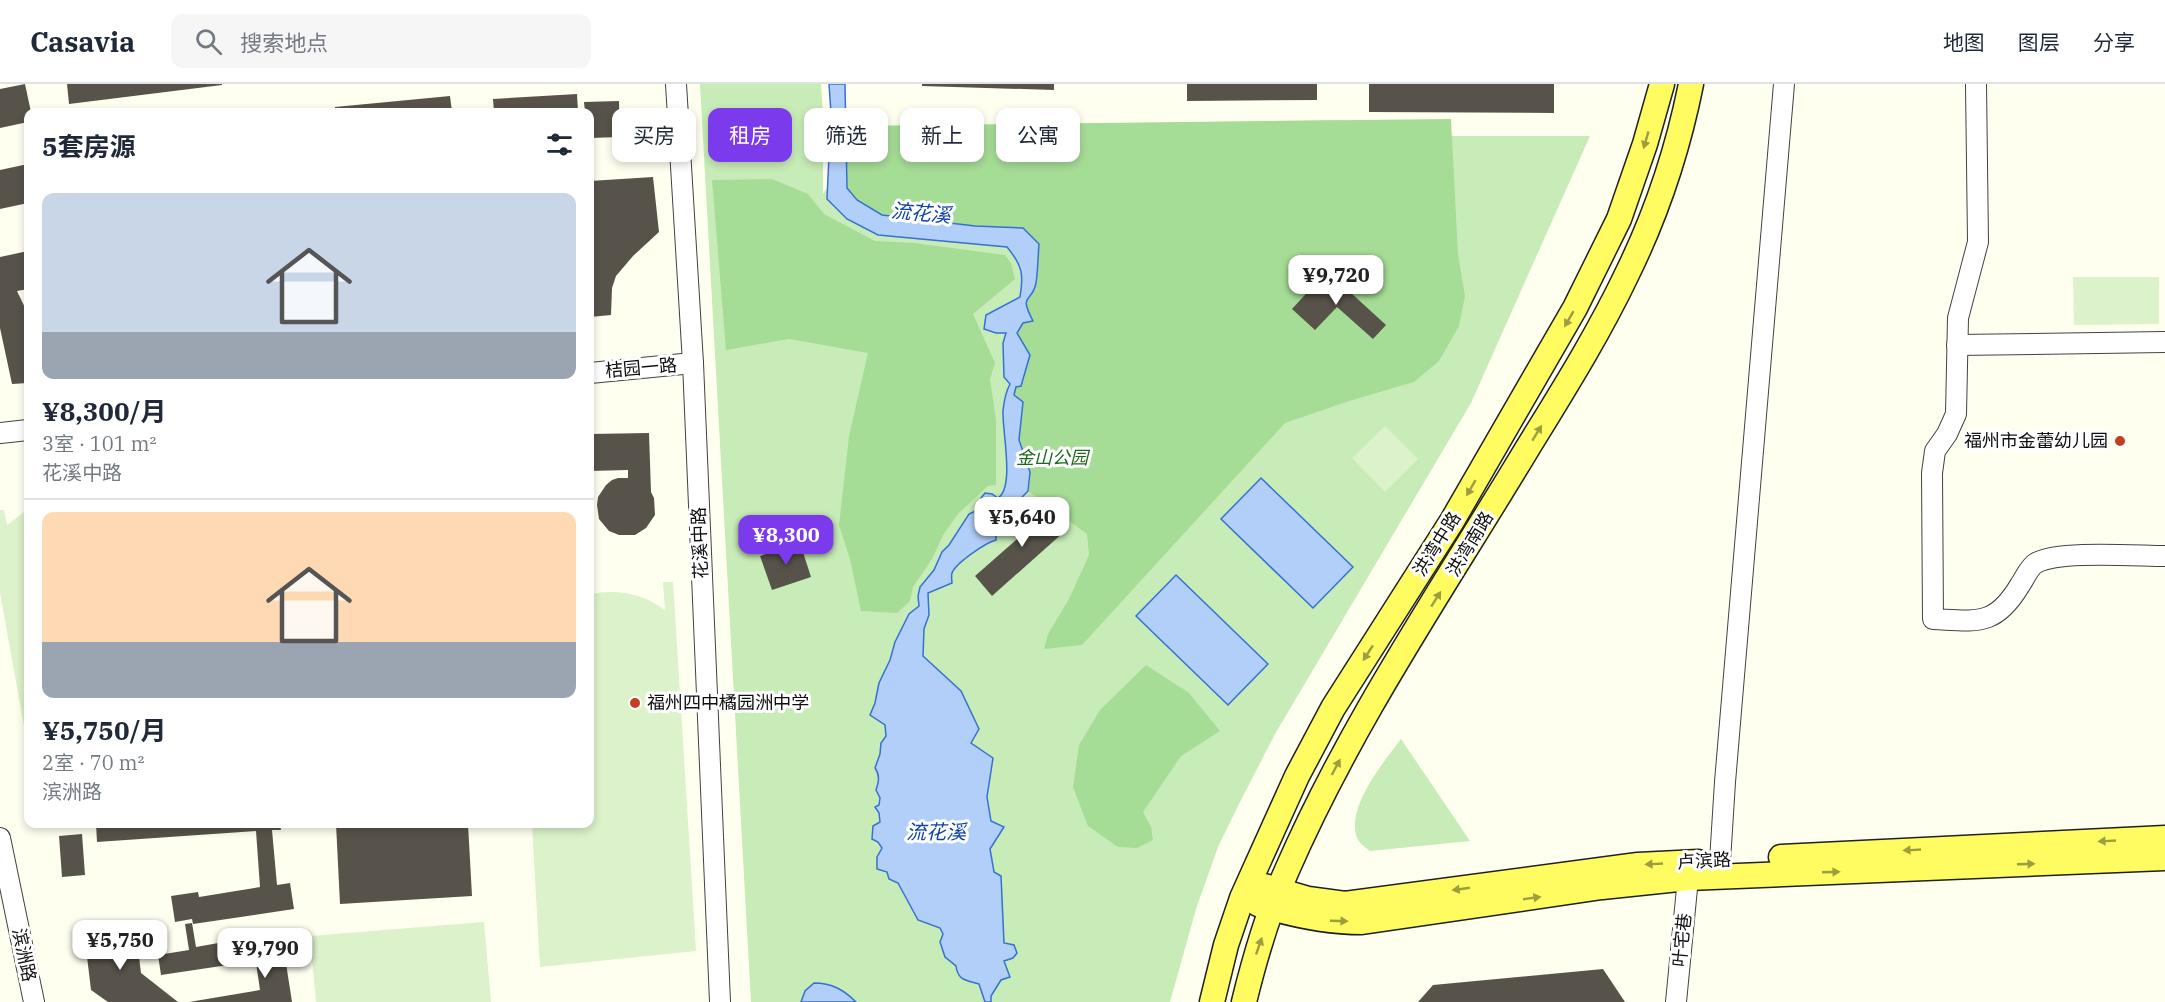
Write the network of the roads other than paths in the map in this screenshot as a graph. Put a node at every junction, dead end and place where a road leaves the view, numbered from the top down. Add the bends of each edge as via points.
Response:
1 (676, 84) edge
2 (1662, 84) edge
3 (1691, 84) edge
4 (1784, 84) edge
5 (1976, 84) edge
6 (2165, 342) edge
7 (1957, 345) junction
8 (693, 363) junction
9 (594, 373) edge
10 (24, 430) edge
11 (0, 433) edge
12 (2165, 556) edge
13 (0, 838) edge
14 (2165, 838) edge
15 (2165, 858) edge
16 (1720, 861) junction
17 (1688, 878) junction
18 (1245, 889) junction
19 (1276, 900) junction
20 (34, 1002) edge
21 (720, 1002) edge
22 (1212, 1002) edge
23 (1244, 1002) edge
24 (1676, 1002) edge

1 - 8 street, 花溪中路
2 -> 18 main road, 洪湾中路 via 1619,219 1575,308 1452,521 1333,708
19 -> 3 main road, 洪湾南路 via 1353,736 1608,314 1659,197
4 - 16 street
5 - 7 street via 1978,242 1958,318
6 - 7 street
7 - 12 street via 1956,414 1935,451 1932,473 1933,619 1980,621 1995,614 2012,598 2034,564 2048,558
8 - 9 street, 桔园一路
8 - 21 street, 花溪中路
10 - 11 street
13 - 20 street, 滨洲路
14 -> 16 main road, 卢滨路
17 -> 15 main road
16 -> 19 main road, 卢滨路 via 1638,865 1345,904
19 -> 17 main road via 1319,920 1362,922
17 - 24 street, 叶宅巷
18 - 19 main road, 卢滨路
18 - 22 main road, 洪湾中路
23 -> 19 main road, 洪湾南路

